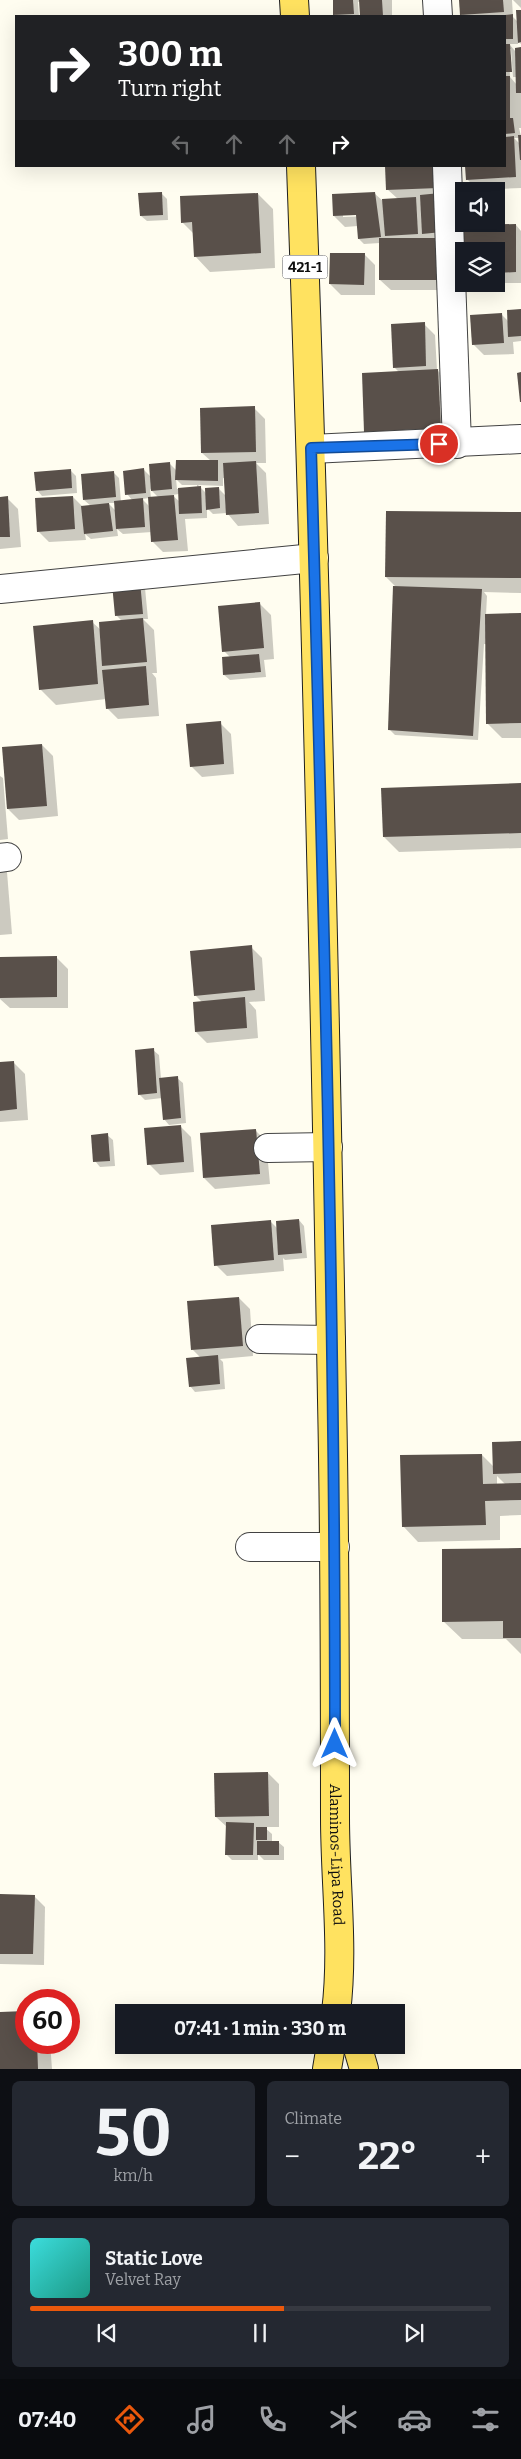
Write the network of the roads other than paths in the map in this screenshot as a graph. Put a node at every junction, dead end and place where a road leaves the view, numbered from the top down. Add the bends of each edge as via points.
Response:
1 (294, 0) edge
2 (437, 0) edge
3 (295, 15) edge
4 (438, 15) edge
5 (301, 167) edge
6 (447, 167) edge
7 (521, 439) edge
8 (457, 444) junction
9 (311, 448) junction
10 (314, 558) junction
11 (0, 589) edge
12 (328, 1147) junction
13 (268, 1148) dead end
14 (260, 1339) dead end
15 (331, 1340) junction
16 (250, 1547) dead end
17 (335, 1547) junction
18 (339, 1982) junction
19 (337, 2004) edge
20 (345, 2004) edge
21 (330, 2054) edge
22 (360, 2054) edge
23 (327, 2069) edge
24 (364, 2069) edge

1 - 3 main road
2 - 4 street
5 - 9 main road, Alaminos-Lipa Road / 421-1
6 - 8 street
7 - 8 street
8 - 9 street
9 - 10 main road, Alaminos-Lipa Road / 421-1
10 - 11 street
10 - 12 main road, Alaminos-Lipa Road / 421-1
12 - 13 street
12 - 15 main road, Alaminos-Lipa Road / 421-1
14 - 15 street
15 - 17 main road, Alaminos-Lipa Road / 421-1
16 - 17 street
17 - 18 main road, Alaminos-Lipa Road / 421-1 via 335,1862
18 - 19 main road, Alaminos-Lipa Road / 421-1
18 - 20 main road, Alaminos-Lipa Road / 421-1
21 - 23 main road
22 - 24 main road

